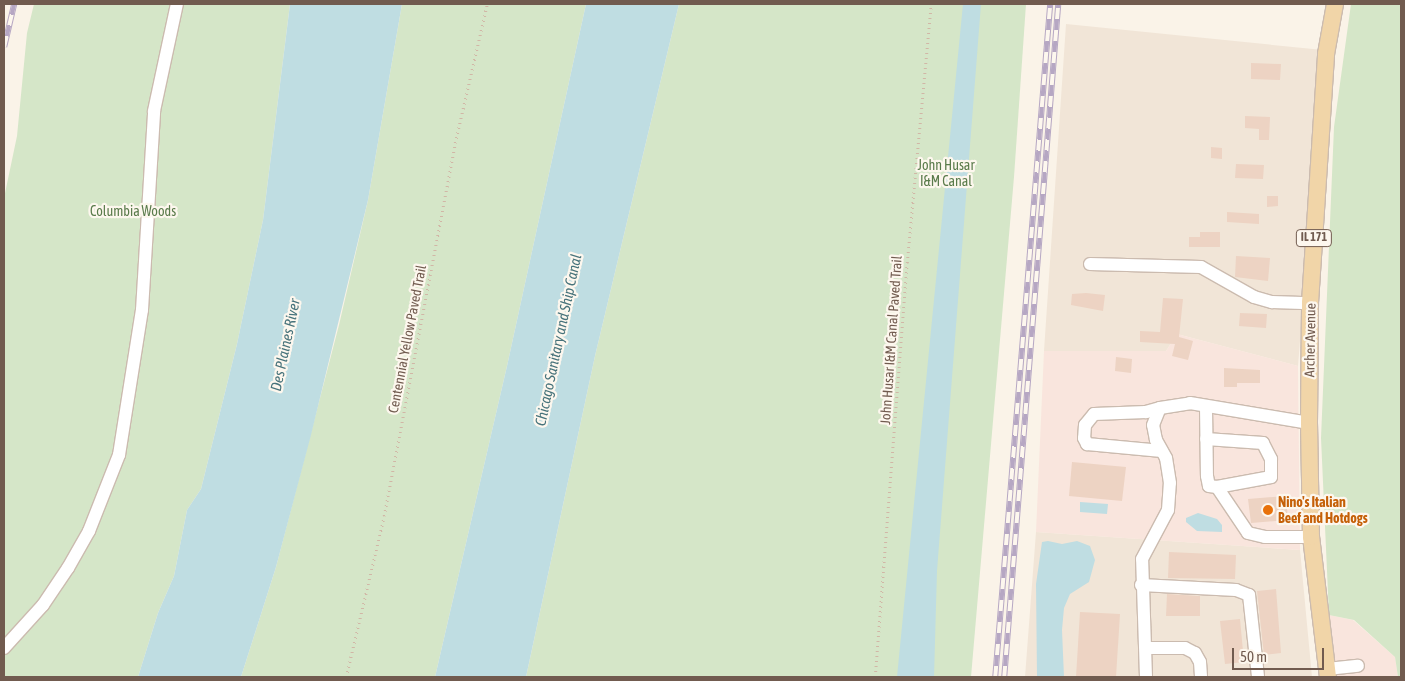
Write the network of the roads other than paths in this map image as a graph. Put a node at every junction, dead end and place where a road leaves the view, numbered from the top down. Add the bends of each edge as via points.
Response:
1 (177, 4) edge
2 (1335, 4) edge
3 (1090, 264) dead end
4 (1310, 303) junction
5 (1160, 408) junction
6 (1206, 408) junction
7 (1309, 423) junction
8 (1206, 440) junction
9 (1162, 451) junction
10 (1217, 487) junction
11 (1311, 537) junction
12 (1141, 585) junction
13 (4, 648) edge
14 (1147, 648) junction
15 (1358, 666) dead end
16 (1328, 673) edge
17 (1146, 677) edge
18 (1201, 677) edge
19 (1258, 677) edge

1 - 13 lane via 154,111 142,310 119,455 89,531 68,568 43,604
2 - 4 main road, Archer Avenue / IL 171 via 1326,54
3 - 4 lane via 1201,267 1254,297 1272,302
4 - 7 main road, Archer Avenue / IL 171
5 - 6 lane via 1190,403
5 - 9 lane via 1153,425
5 - 9 lane via 1146,412 1094,414 1085,426 1084,438 1087,444
6 - 7 lane
6 - 8 lane
7 - 11 main road, Archer Avenue / IL 171
8 - 10 lane via 1209,486
8 - 10 lane via 1263,442 1271,459 1271,477
9 - 12 lane via 1170,483 1168,510 1142,559
10 - 11 lane via 1248,533 1265,537
11 - 16 main road, Archer Avenue / IL 171
12 - 14 lane
12 - 19 lane via 1236,590 1249,595
14 - 17 lane
14 - 18 lane via 1185,648 1200,662
15 - 16 lane

